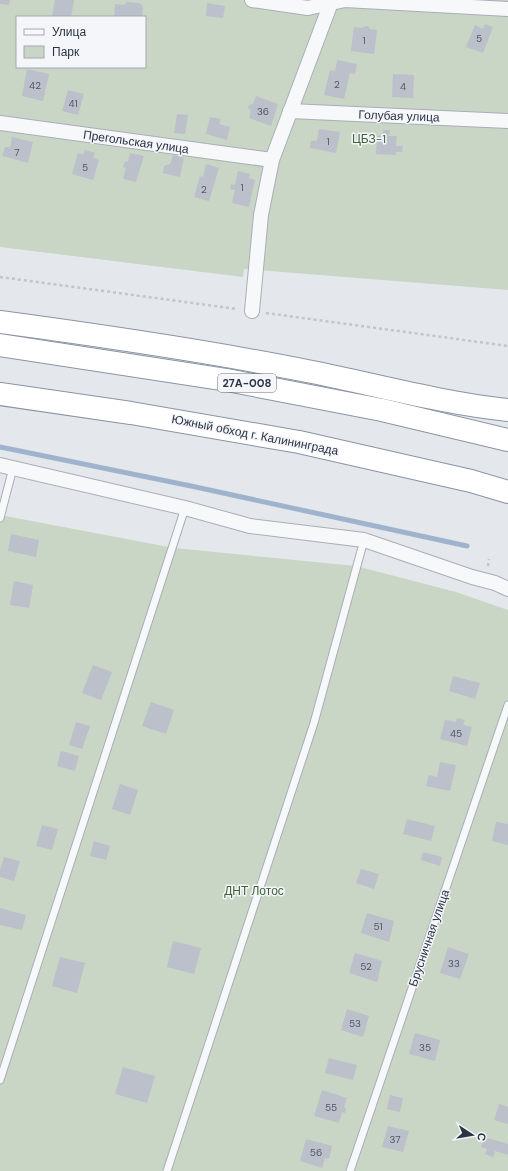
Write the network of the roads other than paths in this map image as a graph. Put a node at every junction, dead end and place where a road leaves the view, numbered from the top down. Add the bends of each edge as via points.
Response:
1 (252, 0) edge
2 (331, 2) edge
3 (508, 9) edge
4 (290, 111) junction
5 (508, 120) edge
6 (0, 123) edge
7 (272, 160) junction
8 (252, 311) dead end
9 (0, 322) edge
10 (0, 345) edge
11 (0, 394) edge
12 (502, 411) edge
13 (508, 440) edge
14 (6, 466) edge
15 (471, 481) junction
16 (508, 492) edge
17 (508, 506) edge
18 (184, 508) junction
19 (0, 518) edge
20 (364, 540) junction
21 (508, 589) edge
22 (508, 705) edge
23 (0, 1080) edge
24 (166, 1171) edge
25 (350, 1171) edge

1 - 2 street via 308,8
2 - 3 street via 344,0
2 - 4 street
4 - 5 street, Голубая улица
4 - 7 street
6 - 7 street, Прегольская улица
7 - 8 street via 261,215
9 - 12 highway via 200,351
10 - 13 highway, 27А-008 via 227,380 382,410
11 - 15 highway, Южный обход г. Калининграда via 132,413 299,442
14 - 18 street
14 - 19 lane
15 - 16 highway, Южный обход г. Калининграда
15 - 17 highway
18 - 20 street via 250,526
18 - 23 lane
20 - 21 street
20 - 24 lane via 314,723
22 - 25 lane, Брусничная улица

